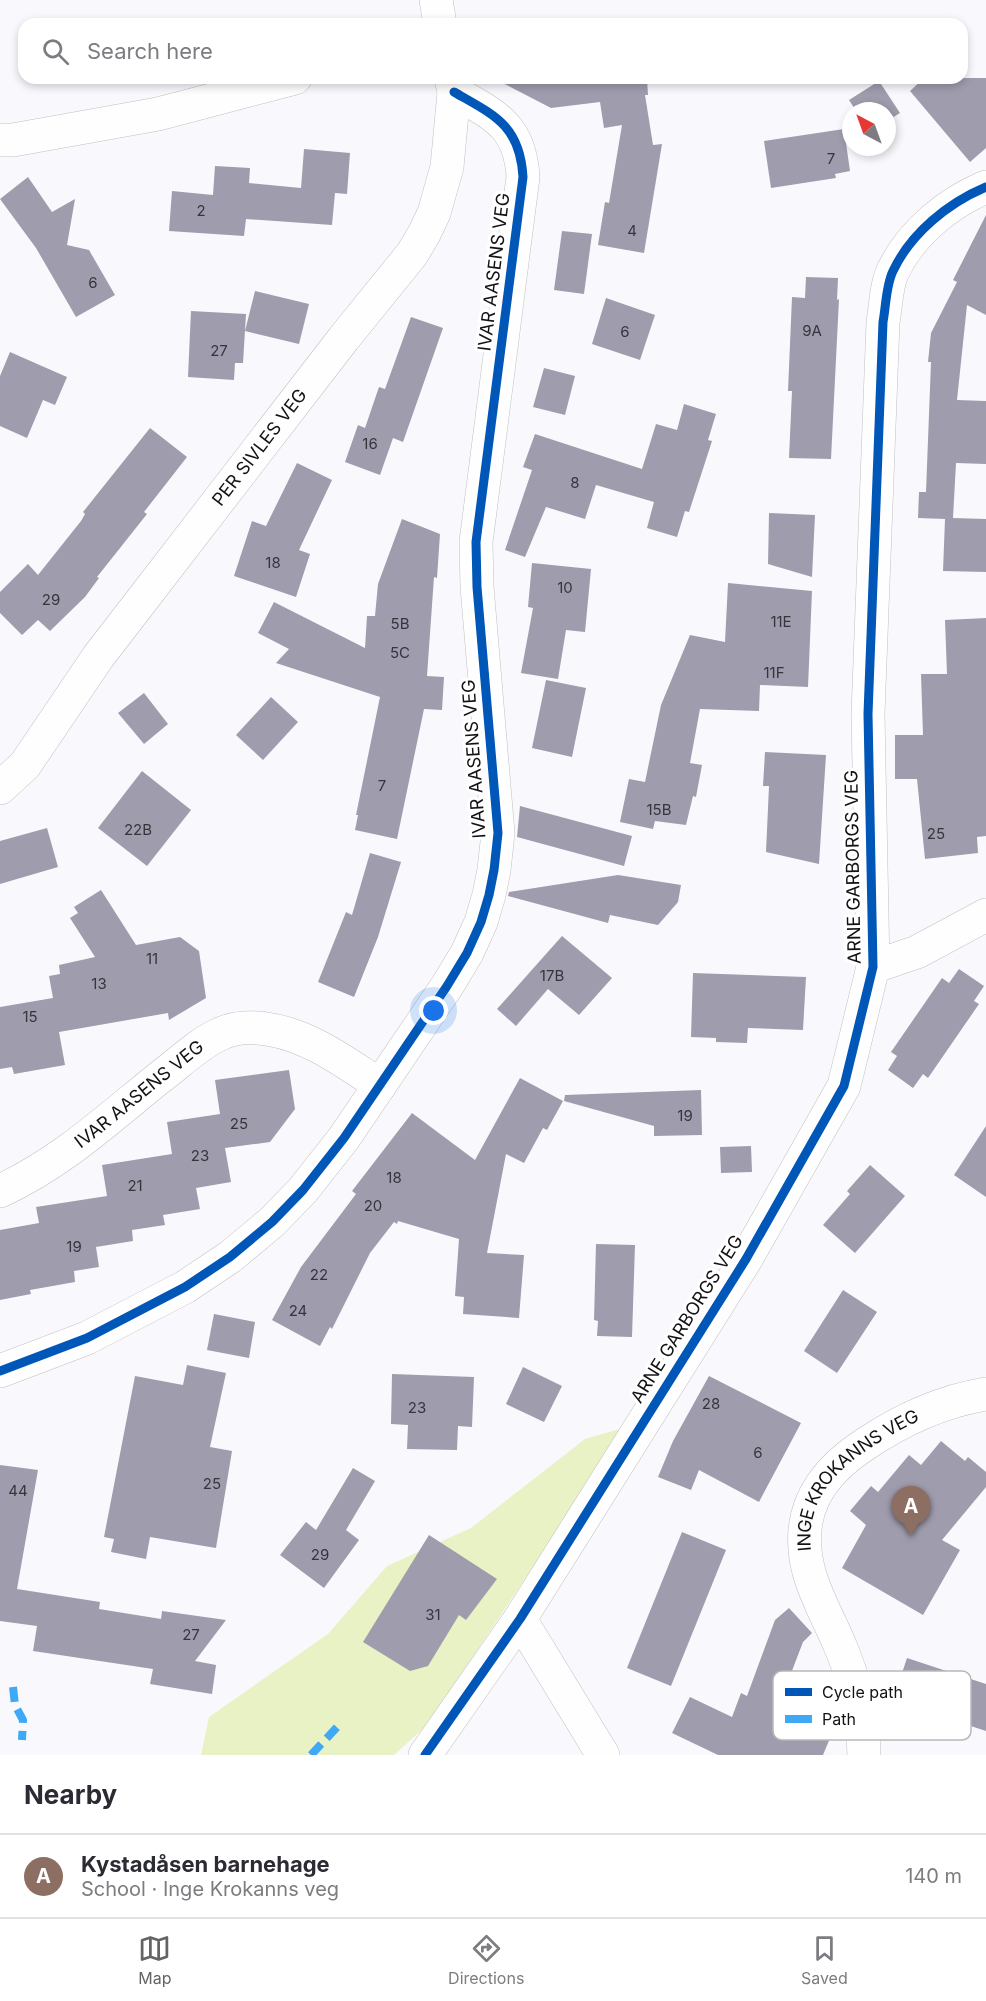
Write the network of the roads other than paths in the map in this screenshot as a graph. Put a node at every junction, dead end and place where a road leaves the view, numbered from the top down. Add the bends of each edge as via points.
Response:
1 (436, 0) edge
2 (439, 18) edge
3 (272, 84) edge
4 (452, 85) edge
5 (0, 140) edge
6 (986, 187) edge
7 (0, 788) edge
8 (986, 915) edge
9 (873, 967) junction
10 (381, 1085) junction
11 (0, 1191) edge
12 (0, 1371) edge
13 (986, 1394) edge
14 (520, 1619) junction
15 (848, 1671) edge
16 (863, 1740) edge
17 (425, 1755) edge
18 (603, 1755) edge
19 (864, 1755) edge

1 - 2 street
3 - 5 street via 158,114
4 - 7 street, PER SIVLES VEG via 443,188 412,254 98,657 25,765
4 - 10 street, IVAR AASENS VEG via 503,123 514,136 522,164 519,219 476,542 496,850 489,895 467,953
6 - 9 street, ARNE GARBORGS VEG via 937,215 912,241 892,272 883,322 868,714
8 - 9 street via 917,952
9 - 14 street, ARNE GARBORGS VEG via 844,1086 746,1259
10 - 11 street, IVAR AASENS VEG via 320,1047 284,1032 254,1028 224,1032 197,1048 74,1148
10 - 12 street, IVAR AASENS VEG via 303,1191 230,1257 185,1287 87,1338
13 - 15 street, INGE KROKANNS VEG via 913,1417 870,1441 843,1459 807,1509 803,1541 809,1573
14 - 17 street, ARNE GARBORGS VEG
14 - 18 street
16 - 19 street, INGE KROKANNS VEG

